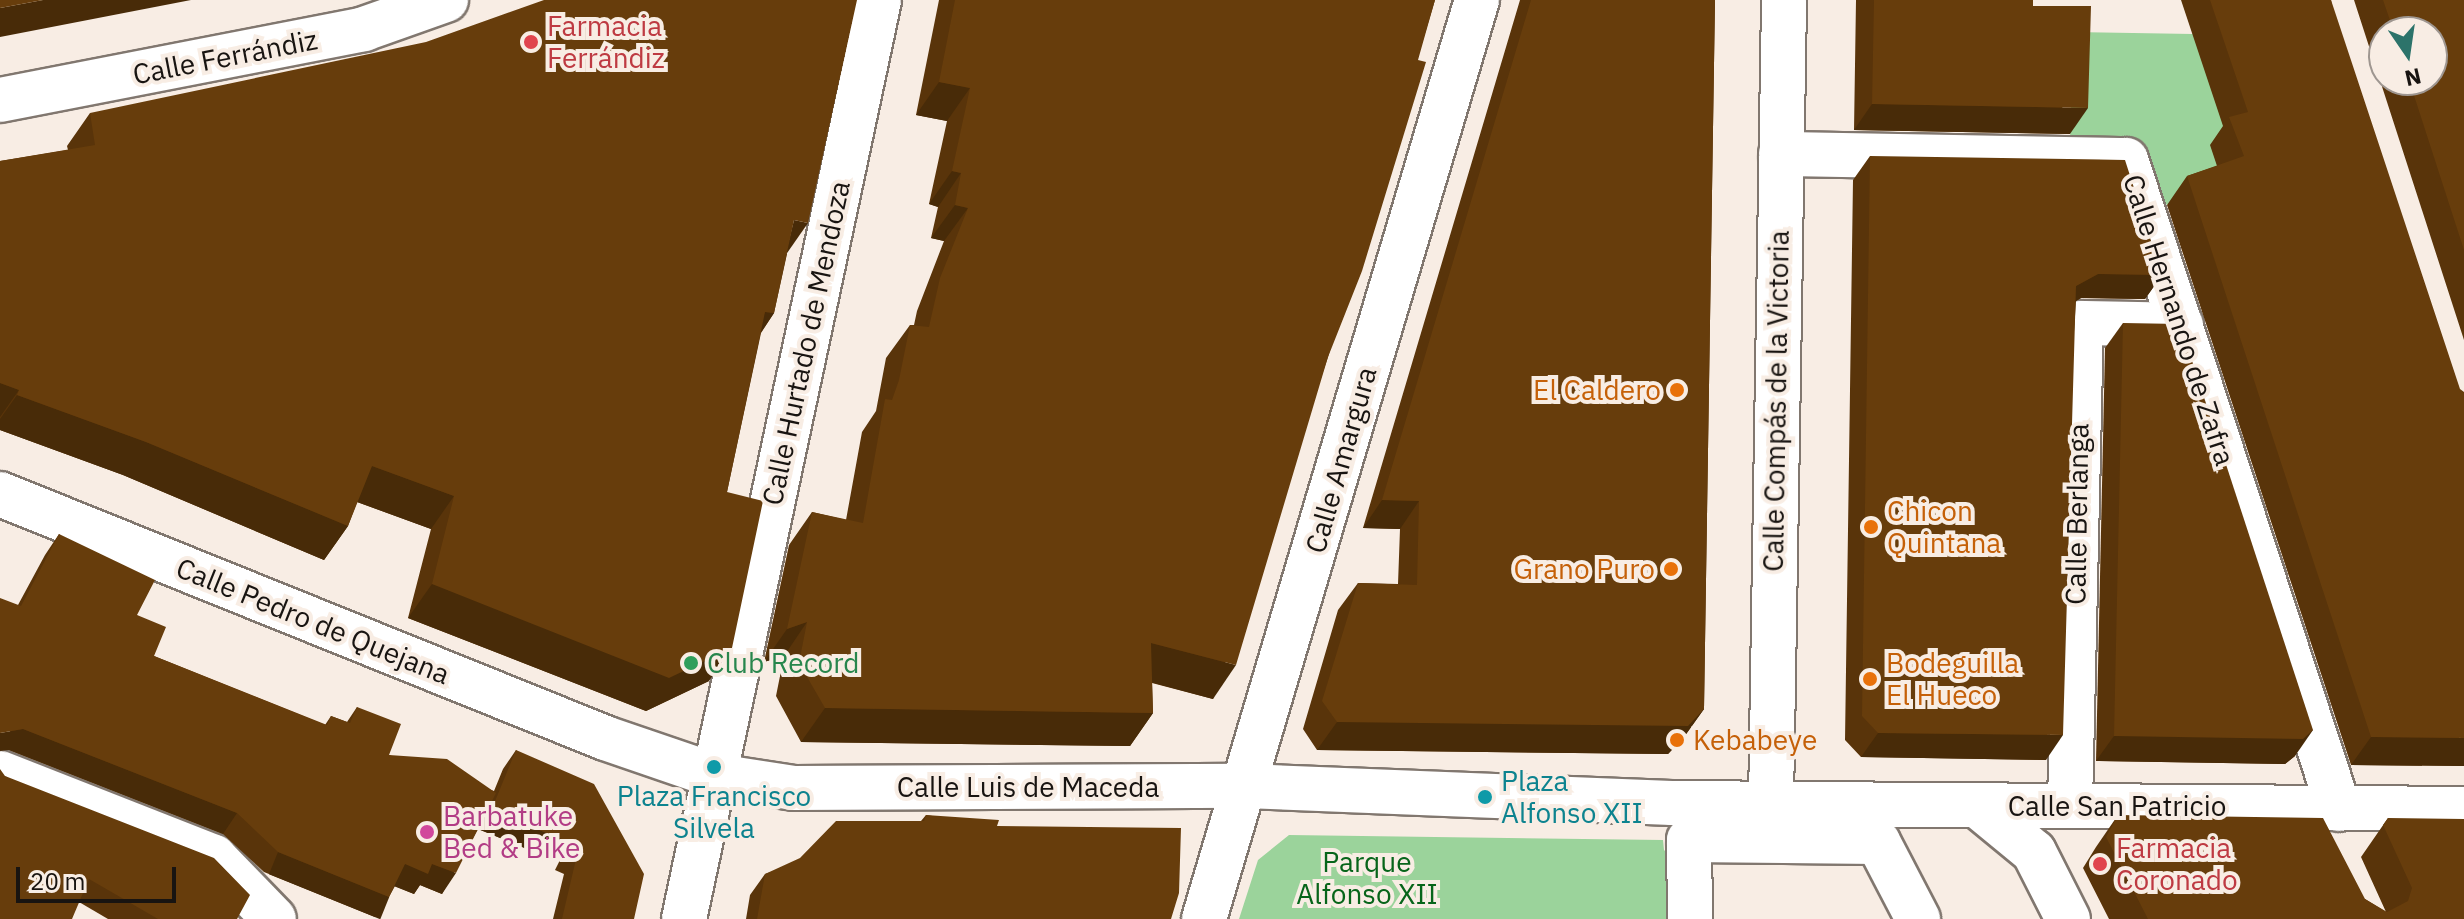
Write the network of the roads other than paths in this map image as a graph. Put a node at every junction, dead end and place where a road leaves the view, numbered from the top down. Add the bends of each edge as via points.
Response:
1 (446, 0) edge
2 (879, 0) edge
3 (1477, 0) edge
4 (1784, 0) edge
5 (0, 100) edge
6 (1781, 154) junction
7 (2181, 325) junction
8 (0, 494) edge
9 (0, 773) edge
10 (716, 776) junction
11 (1246, 786) junction
12 (1771, 803) junction
13 (2070, 805) junction
14 (1978, 806) junction
15 (2464, 809) edge
16 (2324, 821) junction
17 (274, 919) edge
18 (684, 919) edge
19 (1204, 919) edge
20 (1690, 919) edge
21 (1918, 919) edge
22 (2068, 919) edge

1 - 5 street, Calle Ferrándiz via 364,29
2 - 10 street, Calle Hurtado de Mendoza
3 - 11 street, Calle Amargura
4 - 6 street, Calle Compás de la Victoria
6 - 7 street, Calle Hernando de Zafra via 2126,160
6 - 12 street, Calle Compás de la Victoria
7 - 13 street, Calle Berlanga via 2081,323
7 - 16 street, Calle Hernando de Zafra
8 - 10 street, Calle Pedro de Quejana via 626,746
9 - 17 street via 214,857
10 - 11 street, Calle Luis de Maceda via 809,789
10 - 18 street
11 - 12 street
11 - 19 street, Calle Amargura
12 - 14 street, Calle San Patricio
13 - 14 street, Calle San Patricio
13 - 16 street, Calle San Patricio
14 - 22 street via 2034,852
15 - 16 street, Calle San Patricio
20 - 21 street via 1689,840 1878,842

